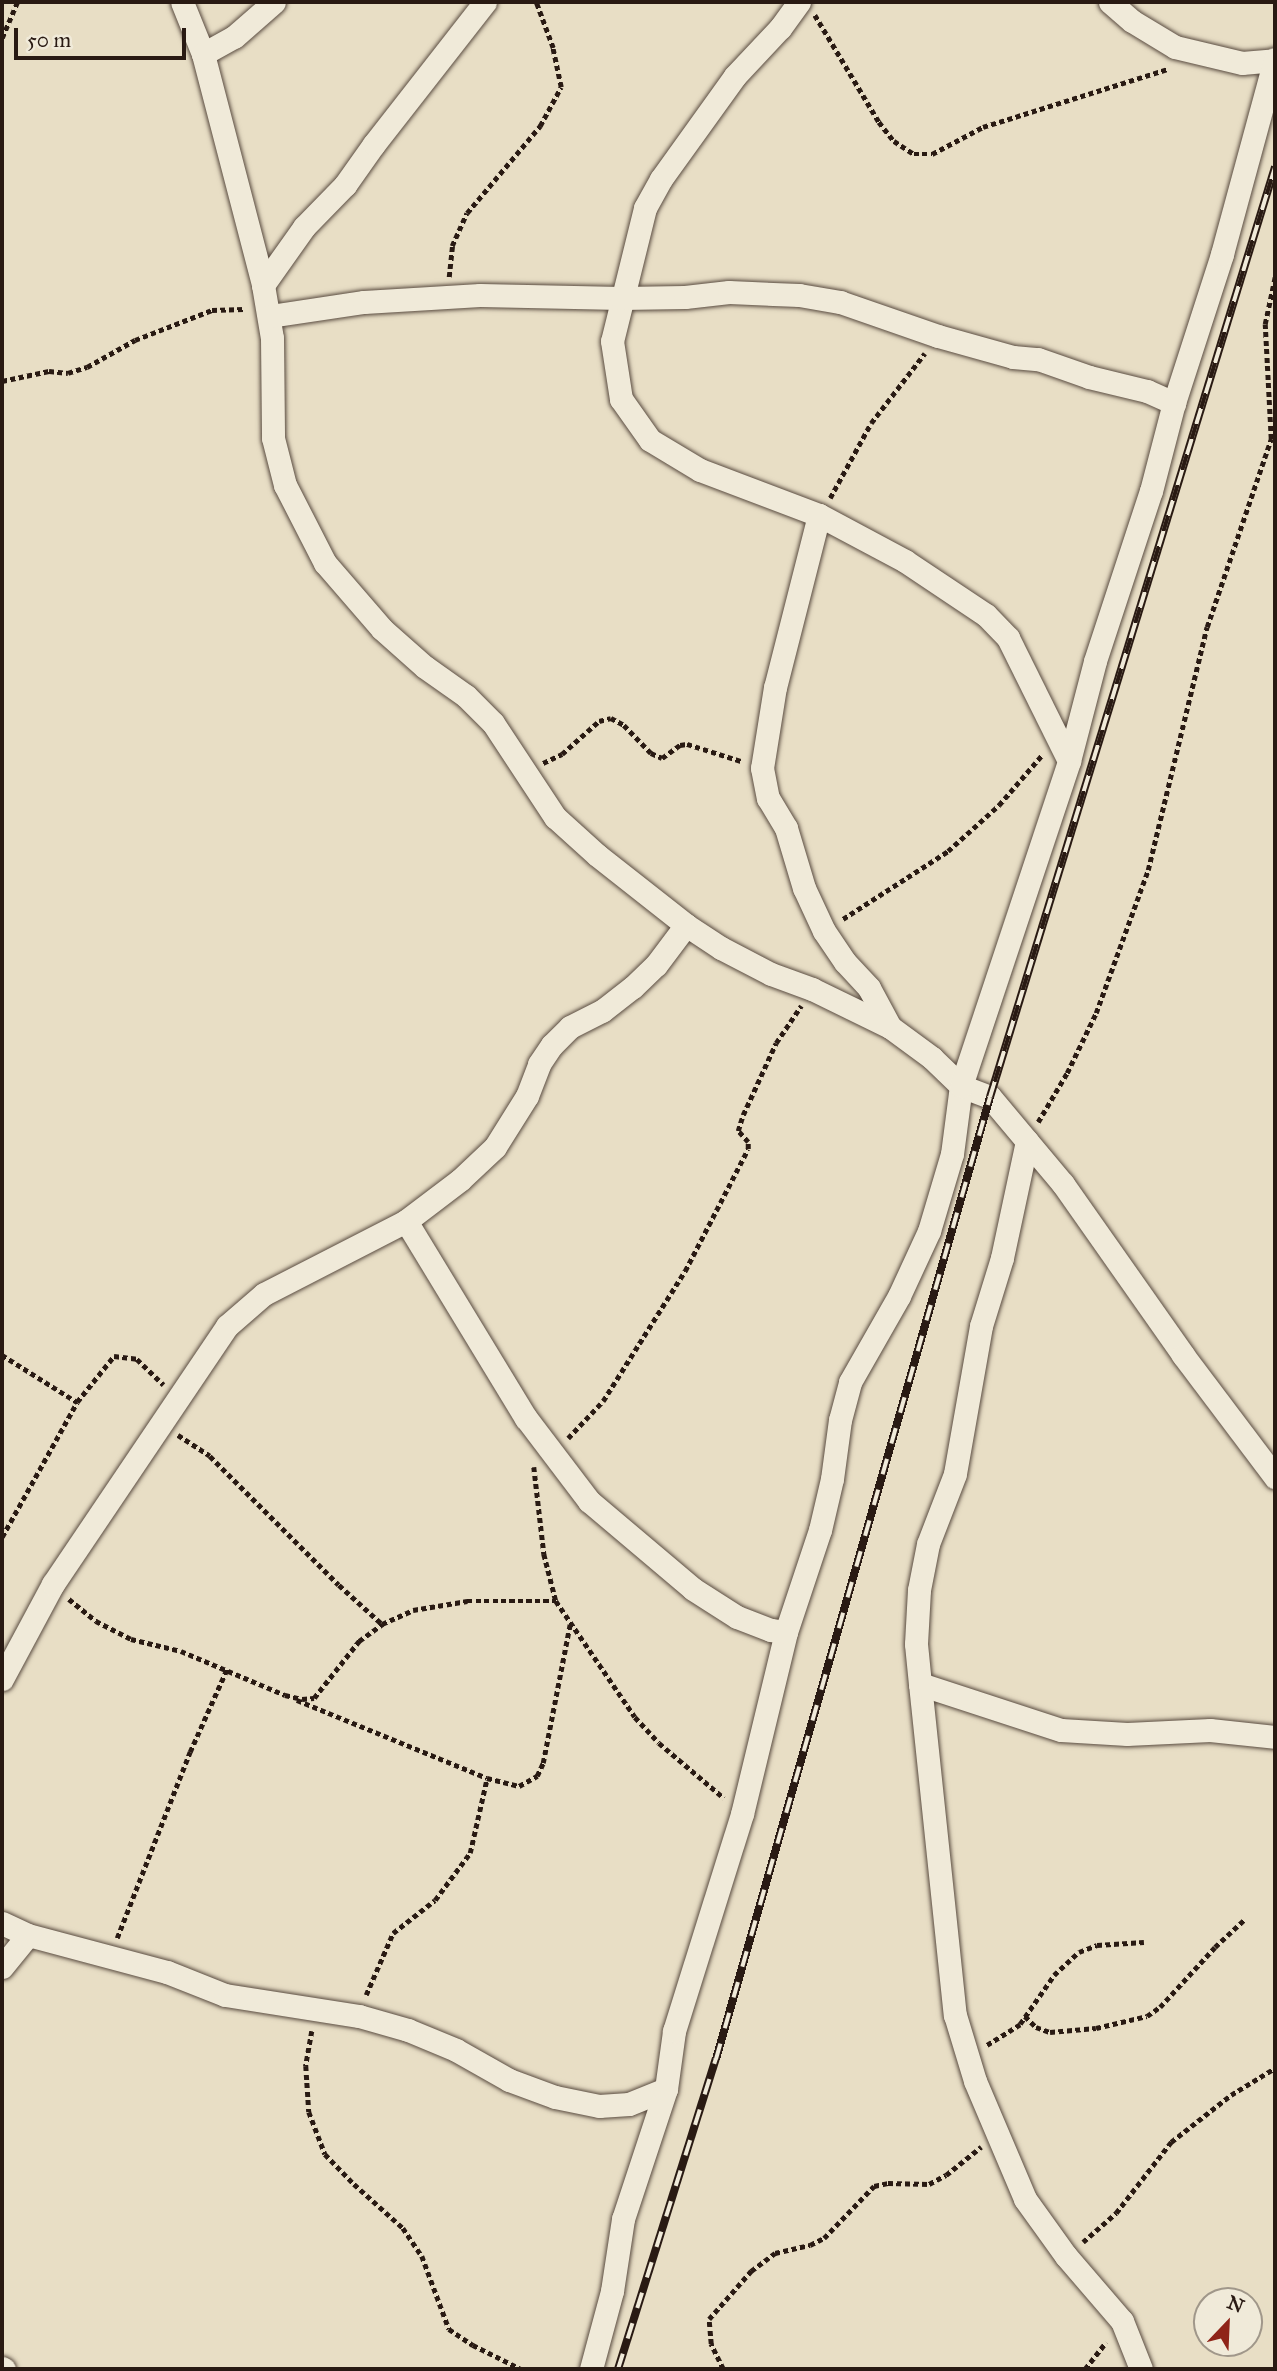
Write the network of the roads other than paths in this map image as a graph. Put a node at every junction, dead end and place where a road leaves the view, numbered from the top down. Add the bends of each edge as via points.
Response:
1 (182, 2) edge
2 (274, 2) edge
3 (485, 2) edge
4 (1110, 2) edge
5 (807, 7) edge
6 (203, 54) junction
7 (1275, 59) edge
8 (263, 285) junction
9 (621, 298) junction
10 (270, 316) junction
11 (1174, 403) junction
12 (819, 515) junction
13 (1069, 761) junction
14 (686, 925) junction
15 (890, 1027) junction
16 (961, 1086) junction
17 (1027, 1141) junction
18 (406, 1221) junction
19 (1275, 1477) edge
20 (786, 1632) junction
21 (2, 1679) edge
22 (920, 1684) junction
23 (1275, 1737) edge
24 (2, 1923) edge
25 (28, 1934) junction
26 (2, 1967) edge
27 (666, 2089) junction
28 (590, 2369) edge
29 (1141, 2369) edge

1 - 6 street
2 - 6 street via 234,37
3 - 8 street via 345,186 304,227
4 - 7 street via 1175,47 1242,63
5 - 9 street via 780,28 735,76 661,178 645,208
6 - 8 street
7 - 11 street via 1222,254
8 - 10 street
9 - 10 street via 480,295 364,302
9 - 11 street via 685,298 729,292 840,302 938,336 1013,357 1038,359
9 - 12 street via 612,341 621,399 650,440 700,470
10 - 14 street via 273,438 285,485 325,563 382,629 493,723 555,817
11 - 13 street
12 - 13 street via 905,561 986,615 1008,638
12 - 15 street via 775,687 762,768 768,798 786,828 804,888 824,931 869,988
13 - 16 street
14 - 15 street via 771,974
14 - 18 street via 633,988 602,1012 570,1027 552,1045 495,1147
15 - 16 street
16 - 17 street via 990,1097
16 - 20 street via 952,1154 929,1231 899,1296 850,1382 820,1530
17 - 19 street
17 - 22 street via 1002,1258 981,1326 955,1474 928,1544 919,1590 916,1644
18 - 20 street via 526,1418 543,1459 693,1589 737,1617
18 - 21 street via 264,1294 227,1326 53,1584
20 - 27 street via 742,1814 674,2031
22 - 23 street via 1060,1730 1127,1734 1210,1730
22 - 29 street via 955,2015 967,2054 1025,2199 1066,2256 1122,2320
24 - 25 street
25 - 26 street
25 - 27 street via 167,1972 225,1995 359,2016 456,2050 509,2080 555,2097 599,2106 629,2104
27 - 28 street via 623,2220 612,2291

